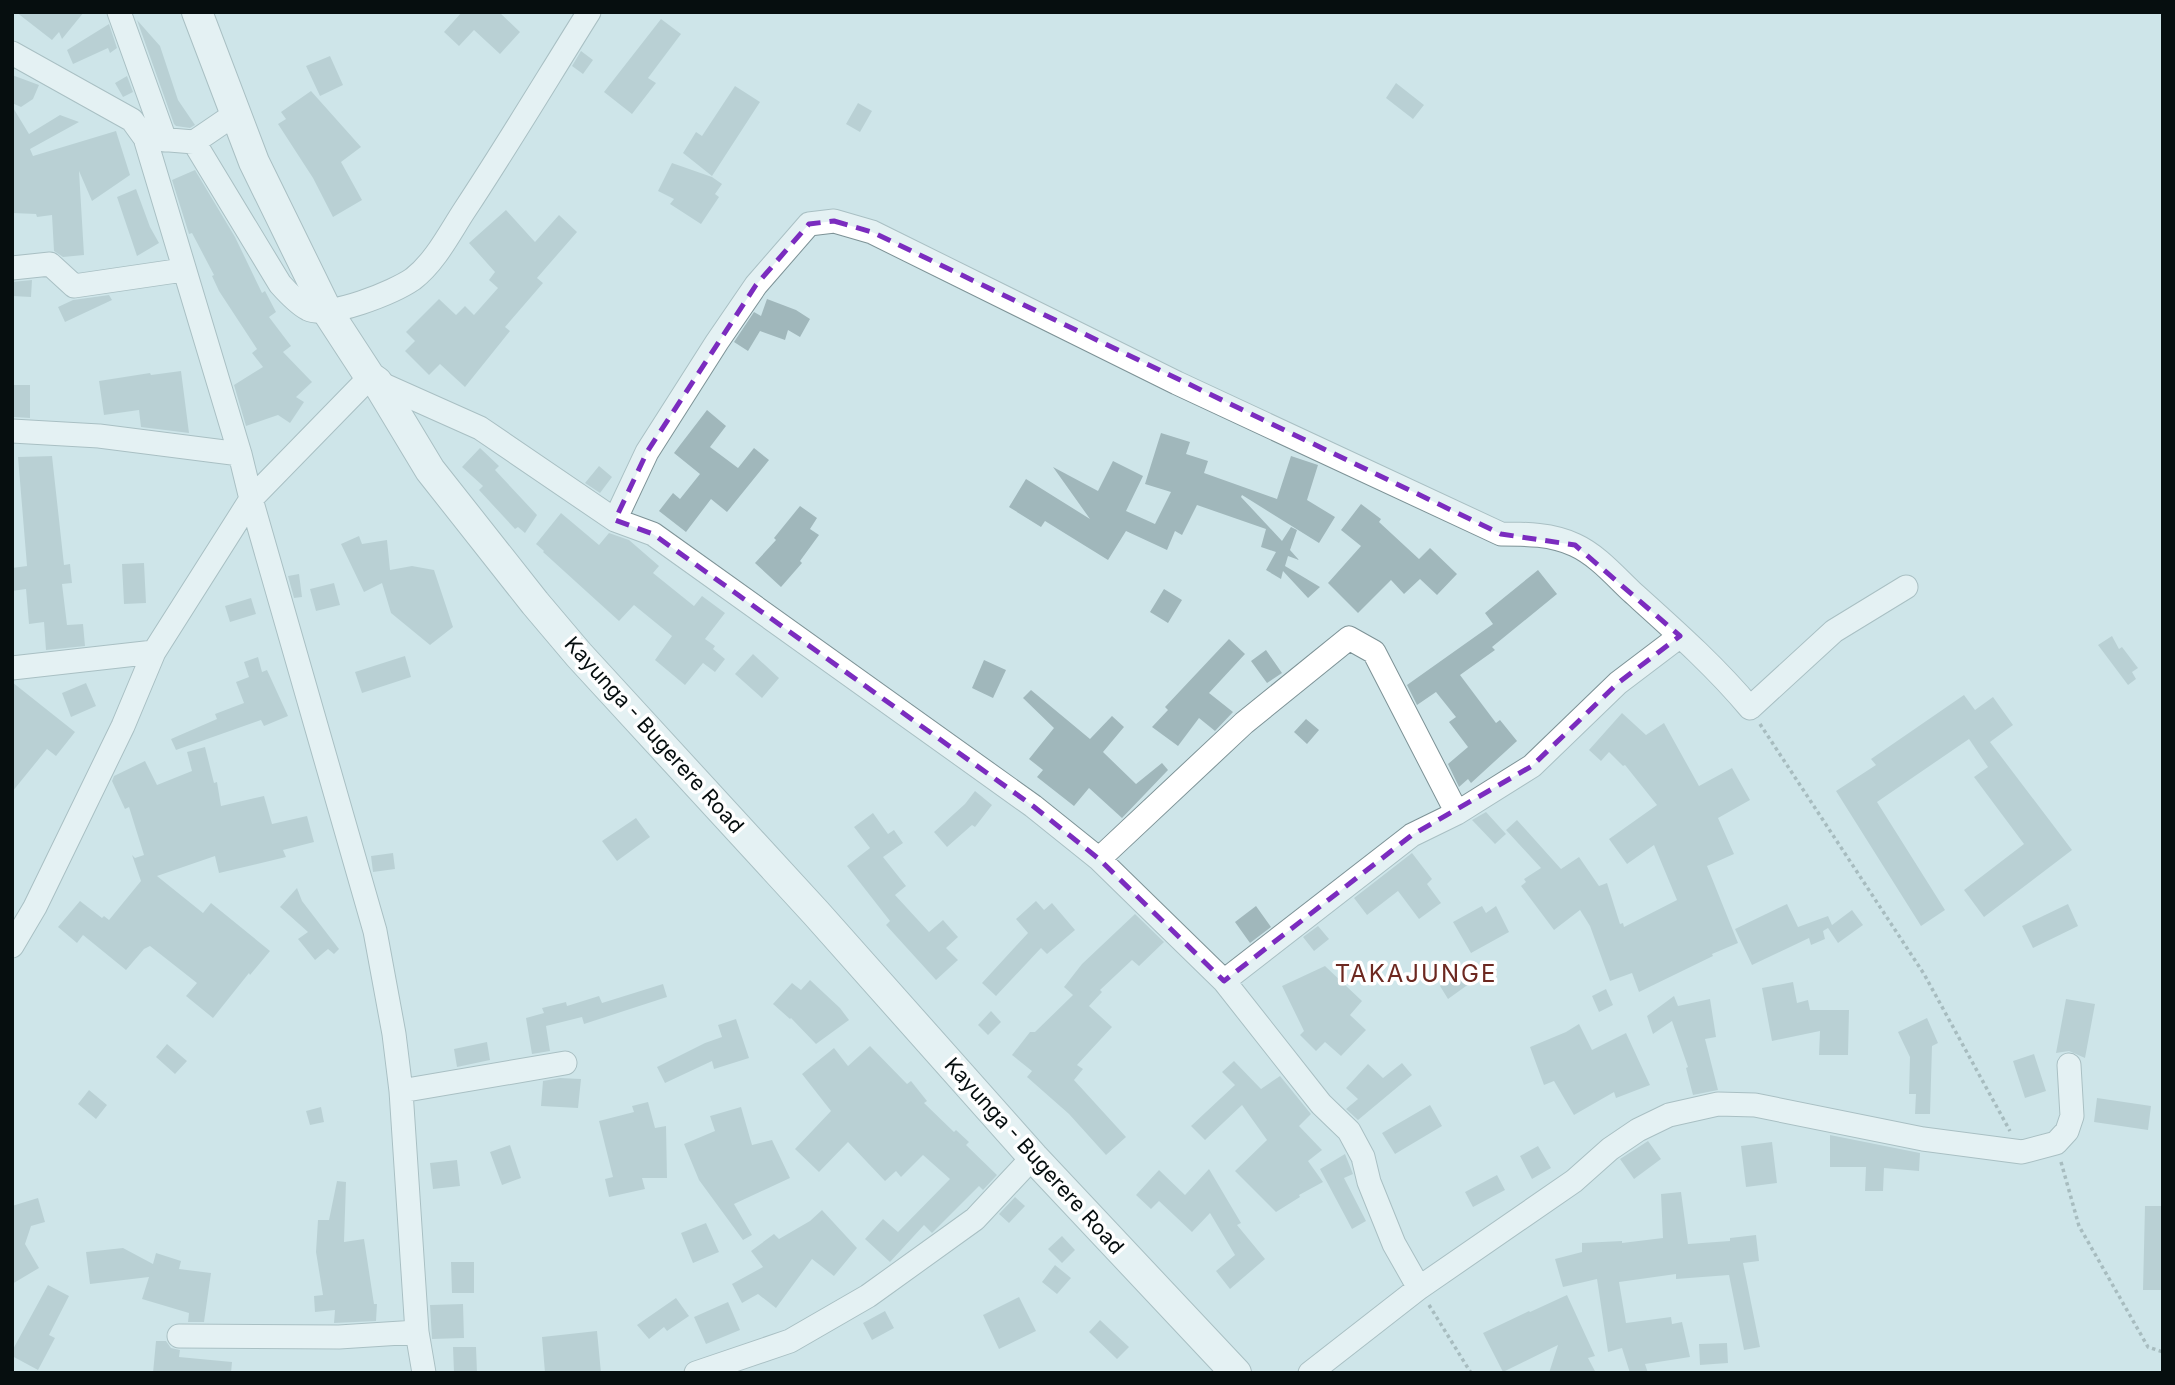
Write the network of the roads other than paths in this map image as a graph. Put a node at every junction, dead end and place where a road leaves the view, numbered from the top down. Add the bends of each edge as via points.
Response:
1 (119, 12) edge
2 (197, 12) edge
3 (589, 12) edge
4 (12, 53) edge
5 (235, 114) junction
6 (155, 139) junction
7 (194, 142) junction
8 (12, 268) edge
9 (183, 270) junction
10 (327, 311) junction
11 (373, 379) junction
12 (12, 431) edge
13 (240, 454) junction
14 (251, 499) junction
15 (615, 520) junction
16 (1906, 587) dead end
17 (1680, 636) junction
18 (154, 652) junction
19 (12, 668) edge
20 (1457, 813) junction
21 (1099, 859) junction
22 (12, 946) edge
23 (1224, 981) junction
24 (565, 1063) dead end
25 (2069, 1065) dead end
26 (401, 1091) junction
27 (1033, 1157) junction
28 (1419, 1288) junction
29 (417, 1332) junction
30 (179, 1336) dead end
31 (1222, 1368) edge
32 (424, 1373) edge
33 (696, 1373) edge
34 (1310, 1373) edge

1 - 6 street
2 - 5 main road, Kayunga - Bugerere Road
3 - 10 street via 431,261 387,294
4 - 6 street via 132,120
5 - 7 street
5 - 10 main road, Kayunga - Bugerere Road
6 - 7 street
6 - 9 street
7 - 10 street via 280,284 309,310
8 - 9 street via 50,264 74,286
9 - 13 street
10 - 11 main road, Kayunga - Bugerere Road
11 - 14 street
11 - 15 street via 480,428
11 - 27 main road, Kayunga - Bugerere Road via 430,470 535,603
12 - 13 street via 99,436
13 - 14 street
14 - 18 street
14 - 26 street via 375,931
15 - 17 street via 647,452 756,285 809,224 834,221 872,232 1177,383 1502,534 1531,534 1575,545
15 - 21 street via 653,534 721,580
16 - 17 street via 1833,631 1750,708
17 - 20 street via 1637,666 1532,766
18 - 19 street
18 - 22 street via 123,726
20 - 21 street via 1374,652 1349,638 1244,723
20 - 23 street via 1412,835
21 - 23 street
23 - 28 street via 1321,1104 1349,1131 1394,1244
24 - 26 street
25 - 28 street via 2072,1116 2067,1131 2056,1143 2022,1152 1923,1139 1755,1105 1718,1104 1669,1115 1610,1149 1574,1181
26 - 29 street
27 - 31 main road, Kayunga - Bugerere Road
27 - 33 street via 975,1219 868,1296 790,1341
28 - 34 street
29 - 30 street via 339,1337
29 - 32 street

